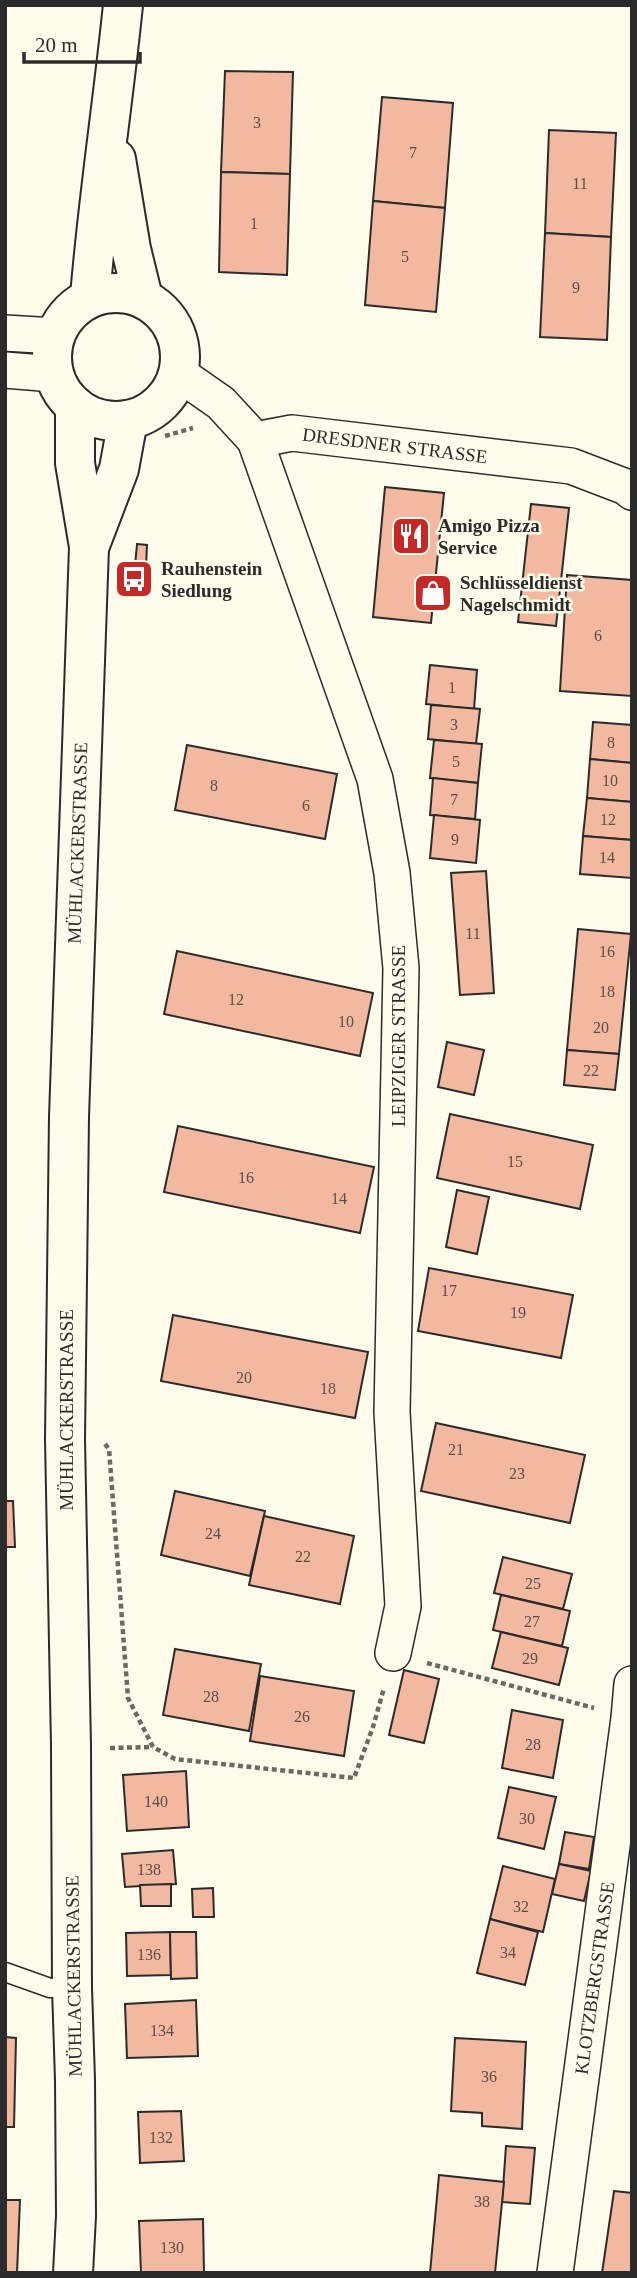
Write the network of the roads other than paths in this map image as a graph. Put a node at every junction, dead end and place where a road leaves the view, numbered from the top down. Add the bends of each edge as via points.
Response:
1 (123, 5) edge
2 (111, 125) junction
3 (90, 297) junction
4 (143, 298) junction
5 (5, 333) edge
6 (55, 355) junction
7 (5, 370) edge
8 (178, 373) junction
9 (75, 406) junction
10 (128, 420) junction
11 (255, 440) junction
12 (632, 492) edge
13 (89, 547) junction
14 (393, 1653) road end
15 (630, 1701) edge
16 (5, 1972) edge
17 (72, 1988) junction
18 (73, 2273) edge
19 (555, 2273) edge

1 - 2 street
2 - 3 street
2 - 4 street
3 - 4 street via 108,292
3 - 6 street via 63,320
4 - 8 street via 158,307 178,338
5 - 6 street
6 - 7 street
6 - 9 street via 62,391
8 - 10 street via 160,404
8 - 11 street via 221,403
9 - 10 street via 91,416
9 - 13 street, MÜHLACKERSTRASSE via 75,463
10 - 13 street, MÜHLACKERSTRASSE via 119,469
11 - 12 street, DRESDNER STRASSE via 292,433 571,466
11 - 14 street, LEIPZIGER STRASSE via 375,779 392,873 401,968 391,1412 403,1606
13 - 17 street, MÜHLACKERSTRASSE via 69,1117 65,1438
15 - 19 street, KLOTZBERGSTRASSE
16 - 17 lane via 50,1988
17 - 18 street, MÜHLACKERSTRASSE

